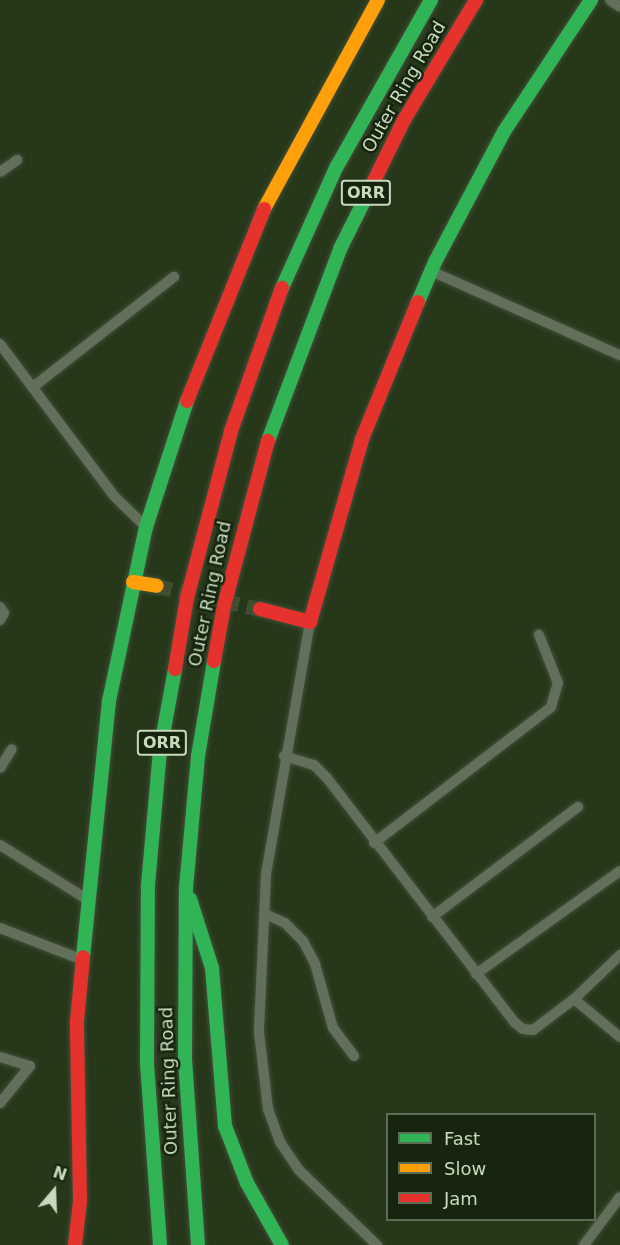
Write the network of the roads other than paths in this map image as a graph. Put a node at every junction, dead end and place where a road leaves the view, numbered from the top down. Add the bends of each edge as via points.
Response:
1 (378, 0) edge
2 (431, 0) edge
3 (476, 0) edge
4 (591, 0) edge
5 (610, 0) edge
6 (620, 7) edge
7 (16, 160) dead end
8 (0, 172) edge
9 (431, 271) junction
10 (174, 277) dead end
11 (0, 344) edge
12 (620, 355) edge
13 (33, 387) junction
14 (146, 527) junction
15 (133, 582) junction
16 (157, 586) tunnel mouth
17 (0, 607) edge
18 (260, 609) tunnel mouth
19 (0, 620) edge
20 (310, 622) junction
21 (539, 635) dead end
22 (12, 749) dead end
23 (284, 756) junction
24 (0, 768) edge
25 (578, 807) dead end
26 (374, 843) junction
27 (0, 844) edge
28 (620, 871) edge
29 (186, 888) junction
30 (88, 900) junction
31 (265, 914) junction
32 (432, 917) junction
33 (0, 928) edge
34 (620, 955) edge
35 (83, 960) junction
36 (476, 974) junction
37 (574, 999) junction
38 (620, 1037) edge
39 (354, 1056) dead end
40 (0, 1057) edge
41 (0, 1103) edge
42 (620, 1197) edge
43 (263, 1209) junction
44 (297, 1244) edge
45 (75, 1245) edge
46 (160, 1245) edge
47 (198, 1245) edge
48 (282, 1245) edge
49 (377, 1245) edge
50 (584, 1245) edge

1 - 14 main road via 255,225 187,400
2 - 46 main road, Outer Ring Road / ORR via 336,168 276,303 231,431 177,649 153,827 146,1027
3 - 29 main road, Outer Ring Road / ORR via 426,81 371,184 332,269 267,443 235,557 214,656 194,793
4 - 9 main road via 505,130
5 - 6 street
7 - 8 street
9 - 12 street
9 - 20 main road via 362,439
10 - 13 street
11 - 13 street
13 - 14 street via 122,505
14 - 15 main road
15 - 16 main road
15 - 30 main road via 110,701
17 - 19 street via 4,610
18 - 20 main road
20 - 23 street
21 - 26 street via 558,683 551,707
22 - 24 street
23 - 26 street via 307,761 327,778
23 - 31 street via 266,875
25 - 32 street
26 - 32 street
27 - 30 street
28 - 36 street
29 - 43 main road via 212,968 219,1096 225,1126 247,1183
29 - 47 main road, Outer Ring Road / ORR via 185,1061
30 - 35 main road
31 - 39 street via 285,923 303,941 315,964 333,1028
31 - 49 street via 259,1032 268,1109 280,1142 298,1169
32 - 36 street
33 - 35 street
34 - 37 street
35 - 45 main road via 76,1021 80,1201
36 - 37 street via 523,1029 533,1030
37 - 38 street
40 - 41 street via 30,1066
42 - 50 street
43 - 44 main road
43 - 48 main road

